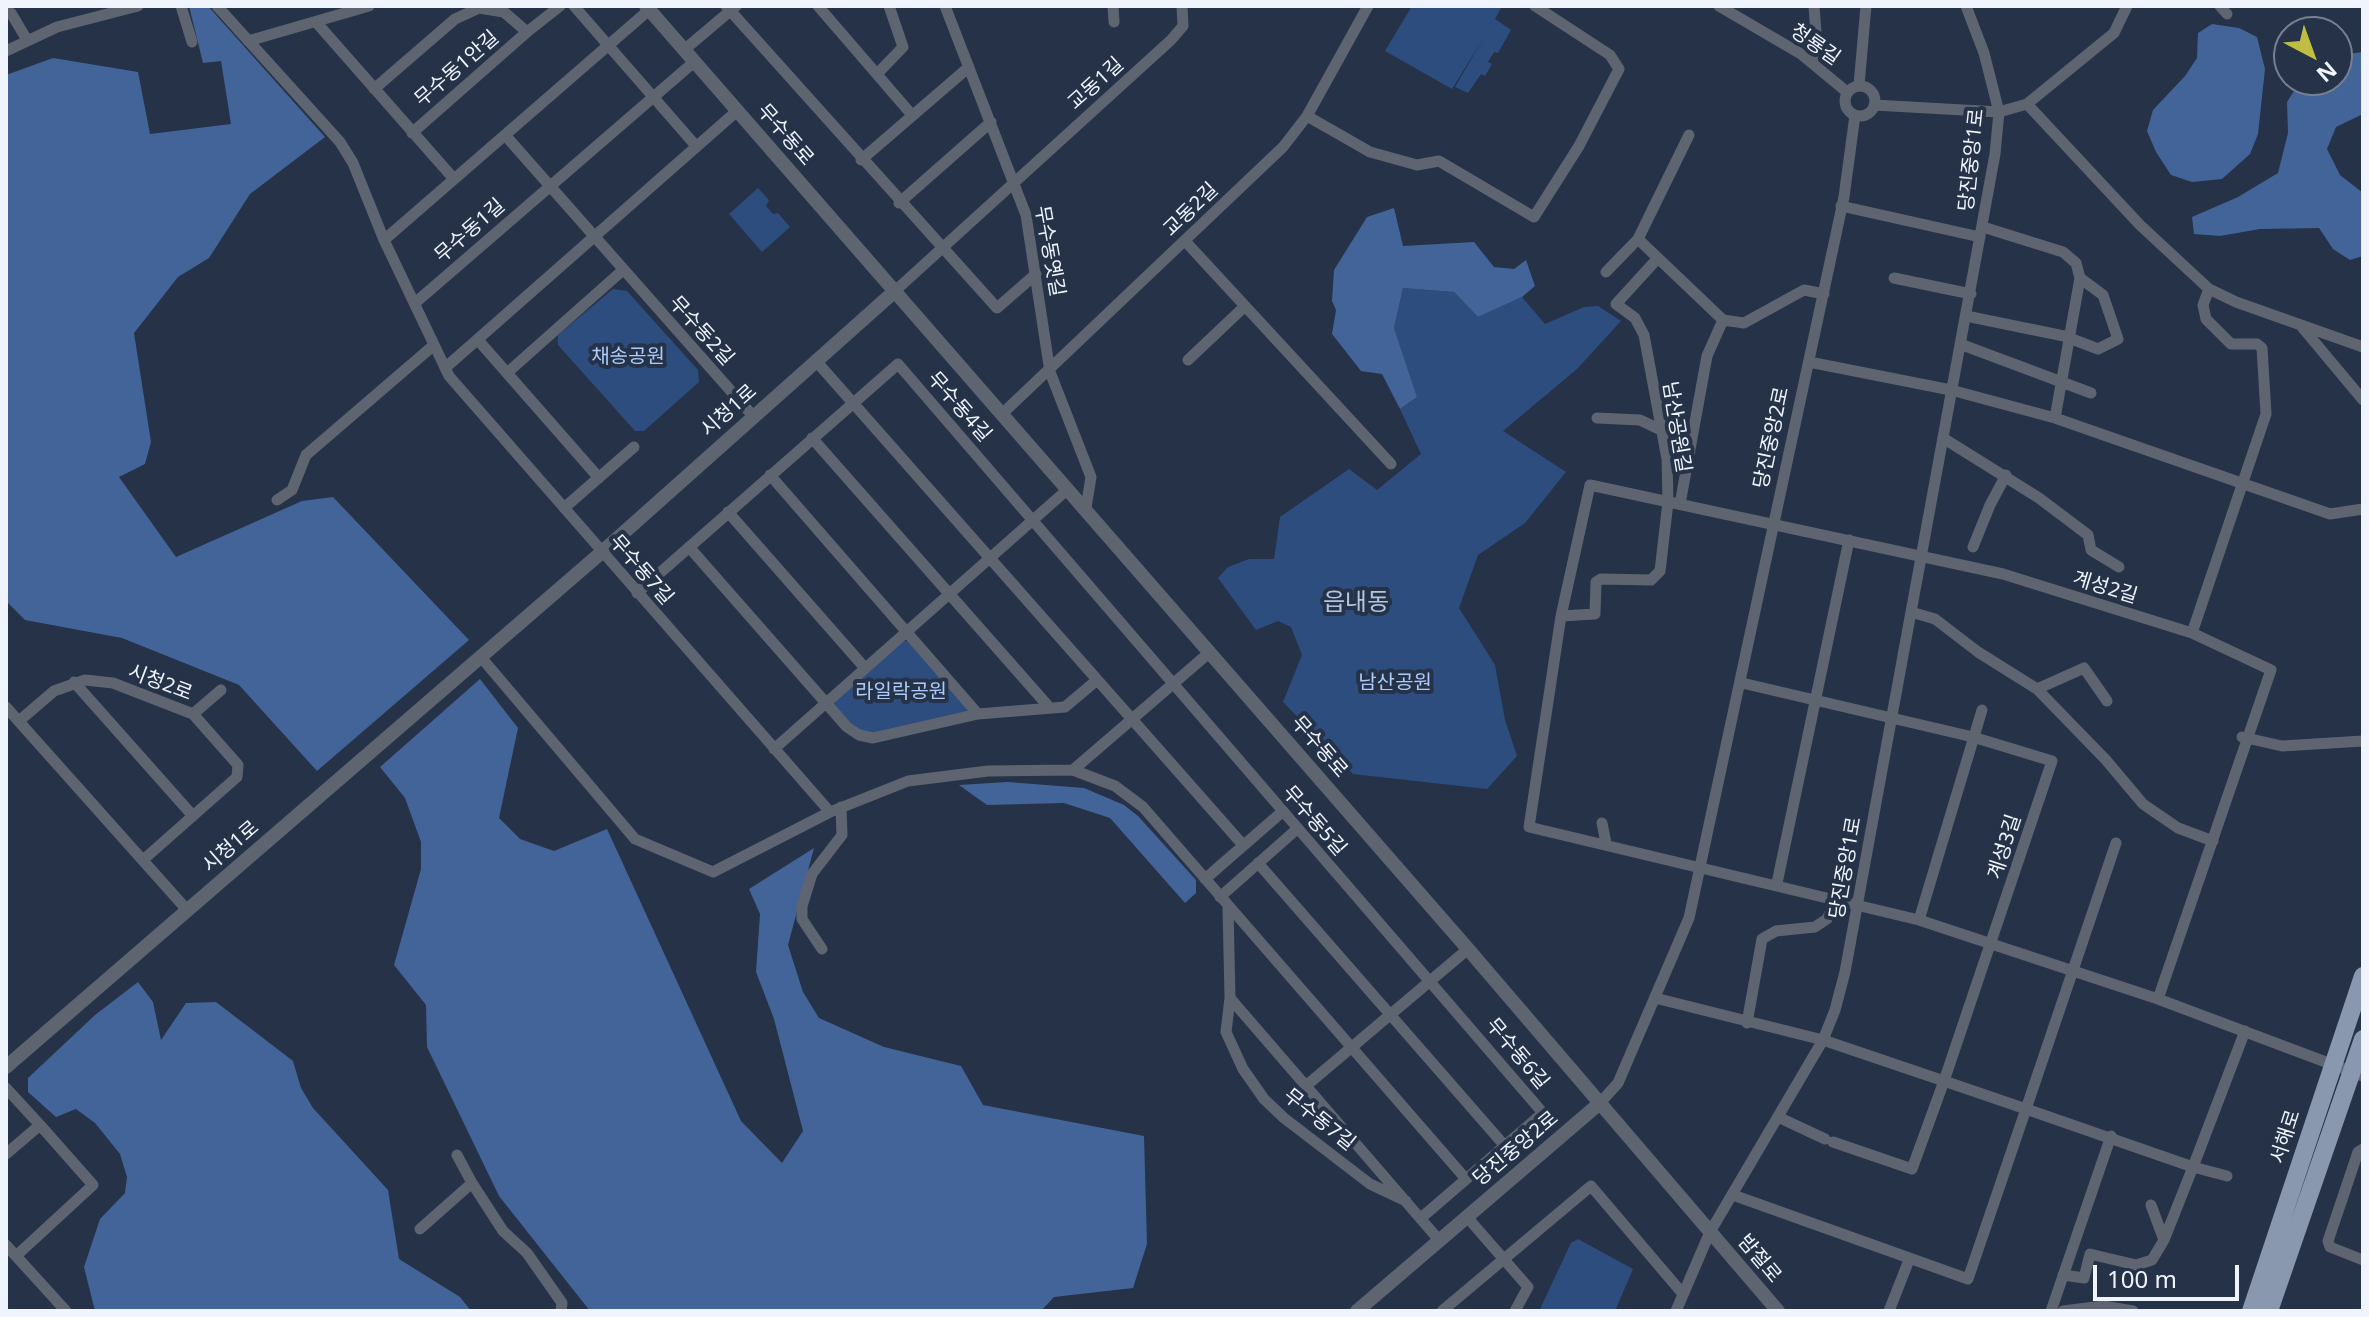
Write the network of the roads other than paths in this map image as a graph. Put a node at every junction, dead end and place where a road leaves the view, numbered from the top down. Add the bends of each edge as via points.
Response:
1 (138, 6) edge
2 (181, 6) edge
3 (217, 6) edge
4 (369, 6) edge
5 (560, 6) edge
6 (574, 6) edge
7 (818, 6) edge
8 (889, 6) edge
9 (945, 6) edge
10 (1113, 6) edge
11 (1182, 6) edge
12 (1368, 6) edge
13 (1535, 6) edge
14 (1719, 6) edge
15 (1814, 6) edge
16 (1866, 6) edge
17 (1966, 6) edge
18 (2127, 6) edge
19 (647, 8) edge
20 (731, 8) edge
21 (6, 11) edge
22 (316, 22) junction
23 (1114, 22) dead end
24 (527, 32) junction
25 (27, 40) junction
26 (248, 41) junction
27 (192, 42) dead end
28 (608, 44) junction
29 (6, 51) edge
30 (689, 56) junction
31 (1812, 62) junction
32 (969, 67) junction
33 (878, 73) junction
34 (1859, 85) junction
35 (374, 89) junction
36 (1847, 92) junction
37 (653, 96) junction
38 (2027, 104) junction
39 (1874, 105) junction
40 (737, 111) junction
41 (1999, 112) junction
42 (912, 115) junction
43 (1855, 115) junction
44 (1307, 116) junction
45 (991, 122) junction
46 (412, 133) junction
47 (505, 135) junction
48 (1689, 135) dead end
49 (696, 146) junction
50 (861, 160) junction
51 (454, 179) junction
52 (1015, 180) junction
53 (549, 186) junction
54 (899, 203) junction
55 (1841, 206) junction
56 (1982, 232) junction
57 (593, 236) junction
58 (1638, 239) junction
59 (384, 240) junction
60 (1185, 241) junction
61 (941, 248) junction
62 (1658, 258) junction
63 (623, 270) junction
64 (1606, 272) dead end
65 (1036, 274) junction
66 (1894, 278) dead end
67 (2080, 278) junction
68 (2209, 289) junction
69 (895, 291) junction
70 (1824, 294) junction
71 (1971, 294) junction
72 (415, 303) junction
73 (1244, 307) junction
74 (1966, 316) junction
75 (1723, 320) junction
76 (2301, 327) junction
77 (2068, 338) junction
78 (478, 340) junction
79 (1960, 344) junction
80 (434, 345) junction
81 (2363, 347) edge
82 (1188, 360) dead end
83 (816, 361) junction
84 (1809, 362) junction
85 (445, 368) junction
86 (1050, 372) junction
87 (507, 373) junction
88 (2063, 383) junction
89 (1951, 390) junction
90 (2091, 393) dead end
91 (2363, 400) edge
92 (853, 402) junction
93 (1003, 413) junction
94 (753, 416) junction
95 (1597, 418) dead end
96 (2055, 418) junction
97 (1661, 430) junction
98 (812, 438) junction
99 (1943, 438) junction
100 (634, 447) dead end
101 (1391, 464) dead end
102 (770, 475) junction
103 (2006, 475) junction
104 (599, 478) junction
105 (2242, 485) junction
106 (1068, 489) junction
107 (277, 500) dead end
108 (1674, 503) junction
109 (564, 508) junction
110 (1086, 508) junction
111 (2363, 509) edge
112 (728, 512) junction
113 (1032, 519) junction
114 (1775, 522) junction
115 (1849, 540) junction
116 (689, 547) junction
117 (1973, 547) dead end
118 (602, 552) junction
119 (990, 556) junction
120 (1922, 557) junction
121 (2119, 567) dead end
122 (637, 593) junction
123 (949, 593) junction
124 (1911, 612) junction
125 (1561, 616) junction
126 (907, 630) junction
127 (2192, 633) junction
128 (1210, 652) junction
129 (480, 656) junction
130 (865, 668) junction
131 (1097, 680) junction
132 (74, 682) junction
133 (113, 683) junction
134 (1742, 683) junction
135 (1171, 685) junction
136 (2037, 689) junction
137 (221, 690) dead end
138 (89, 699) junction
139 (1814, 699) junction
140 (2107, 701) dead end
141 (826, 702) junction
142 (6, 707) edge
143 (1049, 707) junction
144 (1982, 710) dead end
145 (193, 714) junction
146 (978, 714) junction
147 (1131, 719) junction
148 (1891, 719) junction
149 (19, 721) junction
150 (1973, 737) junction
151 (2245, 738) junction
152 (2363, 741) edge
153 (774, 749) junction
154 (1073, 770) junction
155 (835, 810) junction
156 (1282, 812) junction
157 (193, 816) junction
158 (1602, 823) dead end
159 (1297, 829) junction
160 (2213, 841) junction
161 (1606, 843) junction
162 (2116, 843) dead end
163 (1243, 845) junction
164 (143, 860) junction
165 (1258, 863) junction
166 (1703, 866) junction
167 (1205, 879) junction
168 (1777, 883) junction
169 (1837, 898) junction
170 (1224, 902) junction
171 (1858, 903) junction
172 (188, 911) junction
173 (1919, 920) junction
174 (1992, 944) junction
175 (822, 949) dead end
176 (1468, 949) junction
177 (2073, 970) junction
178 (2363, 976) edge
179 (1431, 980) junction
180 (1230, 998) junction
181 (1655, 998) junction
182 (2158, 999) junction
183 (1390, 1014) junction
184 (1747, 1023) junction
185 (2245, 1031) junction
186 (2363, 1039) edge
187 (1823, 1040) junction
188 (1353, 1046) junction
189 (2332, 1064) junction
190 (6, 1067) edge
191 (2357, 1074) edge
192 (1944, 1081) junction
193 (1307, 1085) junction
194 (6, 1088) edge
195 (1600, 1103) junction
196 (2026, 1109) junction
197 (1778, 1117) junction
198 (40, 1125) junction
199 (2111, 1136) junction
200 (1504, 1145) junction
201 (2363, 1149) edge
202 (6, 1154) edge
203 (457, 1155) dead end
204 (2193, 1167) junction
205 (2227, 1176) dead end
206 (1465, 1178) junction
207 (472, 1183) junction
208 (1733, 1195) junction
209 (1406, 1201) junction
210 (2151, 1205) dead end
211 (1467, 1217) junction
212 (1421, 1218) junction
213 (420, 1229) dead end
214 (1710, 1232) junction
215 (1439, 1240) junction
216 (2164, 1240) junction
217 (6, 1245) edge
218 (16, 1256) junction
219 (1504, 1259) junction
220 (1909, 1260) junction
221 (2363, 1260) edge
222 (2063, 1275) junction
223 (1683, 1294) junction
224 (1366, 1308) edge
225 (1776, 1309) edge
226 (66, 1311) edge
227 (561, 1311) edge
228 (1442, 1311) edge
229 (1515, 1311) edge
230 (1676, 1311) edge
231 (1789, 1311) edge
232 (1889, 1311) edge
233 (2051, 1311) edge
234 (2063, 1311) edge
235 (2133, 1311) edge
236 (2251, 1311) edge
237 (2269, 1311) edge

1 - 25 street
2 - 27 street
3 - 26 street, 무수동7길
4 - 22 street
5 - 24 street, 무수동1안길
6 - 28 street
7 - 33 street
8 - 33 street via 903,47
9 - 32 street, 무수동옛길
10 - 23 street
11 - 52 street, 교동1길 via 1183,26 1171,40
12 - 44 street, 교동2길
13 - 44 street via 1610,55 1619,69 1534,217 1439,161 1417,165 1370,152
14 - 31 street, 청룡길
15 - 31 street via 1817,46
16 - 34 street
17 - 41 street, 당진중앙1로
18 - 38 street via 2114,33
19 - 28 street
19 - 30 street, 무수동로
20 - 30 street, 무수동1길
20 - 50 street
21 - 25 street
22 - 26 street
22 - 35 street, 무수동1안길
24 - 35 street, 무수동1안길 via 504,12 479,8 455,19
24 - 46 street, 무수동1안길
25 - 29 street
26 - 59 street, 무수동7길 via 340,142
28 - 37 street
28 - 47 street
30 - 37 street, 무수동1길
30 - 40 street, 무수동로
31 - 36 street, 청룡길
32 - 42 street
32 - 45 street, 무수동옛길
33 - 42 street
34 - 36 street
34 - 39 street via 1872,91
35 - 46 street, 무수동1안길
36 - 43 street via 1845,106
37 - 49 street
37 - 53 street, 무수동1길
38 - 41 street
38 - 68 street via 2140,225
39 - 41 street
39 - 43 street via 1865,115
40 - 49 street
40 - 69 street, 무수동로
41 - 56 street, 당진중앙1로
42 - 50 street
43 - 55 street, 당진중앙2로
44 - 60 street, 교동2길 via 1283,147
45 - 52 street, 무수동옛길
45 - 54 street
46 - 51 street, 무수동1안길
47 - 51 street
47 - 53 street
48 - 58 street
49 - 57 street
50 - 54 street
51 - 59 street
52 - 61 street
52 - 65 street, 무수동옛길
53 - 57 street
53 - 72 street, 무수동1길
54 - 61 street
55 - 56 street
55 - 70 street, 당진중앙2로
56 - 67 street, 당진중앙1로 via 2063,252 2076,263
56 - 71 street, 당진중앙1로
57 - 63 street, 무수동2길
57 - 78 street
58 - 62 street
58 - 64 street
59 - 72 street, 무수동7길
60 - 73 street
60 - 86 street, 교동2길
61 - 65 street via 997,308
61 - 69 street
62 - 75 street
62 - 97 street, 남산공원길 via 1616,304 1635,318 1644,335
63 - 87 street
63 - 94 street, 무수동2길
65 - 86 street, 무수동옛길
66 - 71 street
67 - 77 street
67 - 77 street, 당진중앙1로 via 2103,295 2118,339 2098,349
68 - 76 street
68 - 105 street via 2203,305 2206,319 2231,344 2257,344 2265,358 2266,414
69 - 83 street, 시청1로
69 - 93 street, 무수동로
70 - 75 street via 1795,292 1744,323
70 - 84 street, 당진중앙2로
71 - 74 street, 당진중앙1로
72 - 80 street, 무수동7길
73 - 82 street
73 - 101 street
74 - 77 street, 당진중앙1로
74 - 79 street, 당진중앙1로
75 - 108 street via 1707,356
76 - 81 street
76 - 91 street
77 - 88 street
78 - 85 street
78 - 87 street
79 - 88 street
79 - 89 street, 당진중앙1로
80 - 85 street, 무수동7길
80 - 107 street via 306,455 292,490
83 - 92 street
83 - 94 street, 시청1로
84 - 89 street
84 - 114 street, 당진중앙2로
85 - 109 street, 무수동7길
86 - 93 street, 교동2길
86 - 110 street, 무수동옛길 via 1091,477
87 - 104 street
88 - 90 street
88 - 96 street
89 - 96 street
89 - 99 street, 당진중앙1로
92 - 98 street, 무수동4길
92 - 113 street, 무수동4길 via 898,364
92 - 119 street
93 - 106 street, 무수동로
94 - 118 street, 시청1로
95 - 97 street via 1640,420
96 - 105 street
97 - 108 street, 남산공원길
98 - 102 street, 무수동4길
98 - 123 street
99 - 103 street
99 - 120 street, 당진중앙1로
100 - 104 street
102 - 112 street, 무수동4길
102 - 126 street
103 - 117 street
103 - 121 street via 2088,535 2091,550
104 - 109 street
105 - 111 street via 2330,514
105 - 127 street
106 - 110 street, 무수동로
106 - 113 street
108 - 114 street
108 - 125 street via 1660,571 1651,580 1601,579 1596,582 1595,614
108 - 125 street, 남산공원길 via 1590,485
109 - 118 street, 무수동7길
110 - 128 street, 무수동로
112 - 116 street, 무수동4길
112 - 130 street
113 - 119 street
113 - 135 street, 무수동4길
114 - 115 street
114 - 134 street, 당진중앙2로
115 - 120 street
115 - 139 street
116 - 122 street, 무수동4길
116 - 141 street
118 - 122 street, 무수동7길
118 - 129 street, 시청1로
119 - 123 street
119 - 131 street
120 - 124 street, 당진중앙1로
120 - 127 street, 계성2길 via 2003,574
122 - 153 street, 무수동7길
123 - 126 street
123 - 143 street
124 - 136 street via 1935,619
124 - 148 street, 당진중앙1로
125 - 161 street via 1529,827
126 - 130 street
126 - 146 street
127 - 151 street, 계성2길 via 2271,670
128 - 135 street
128 - 176 street, 무수동로
129 - 155 street via 635,839 713,872
129 - 172 street, 시청1로
130 - 141 street
131 - 143 street via 1065,707
131 - 147 street
132 - 133 street, 시청2로
132 - 138 street
132 - 149 street via 54,691
133 - 138 street via 95,687 87,693
133 - 145 street, 시청2로
134 - 139 street
134 - 166 street, 당진중앙2로
135 - 147 street
135 - 156 street, 무수동5길
136 - 140 street via 2084,668
136 - 160 street via 2143,804 2178,828
137 - 145 street
138 - 157 street
139 - 148 street
139 - 168 street
141 - 146 street via 853,732 873,738
141 - 153 street
142 - 149 street
143 - 146 street
144 - 150 street
145 - 157 street, 시청2로 via 238,765 237,777
147 - 154 street
147 - 163 street
148 - 150 street
148 - 171 street, 당진중앙1로
149 - 164 street
150 - 173 street
150 - 174 street, 계성3길 via 2052,761
151 - 152 street via 2282,746
151 - 160 street
153 - 155 street, 무수동7길
154 - 155 street via 988,771 908,781
154 - 167 street via 1115,786 1143,807
155 - 175 street via 842,835 812,874 802,906 802,919
156 - 159 street, 무수동5길
156 - 163 street
157 - 164 street, 시청2로
158 - 161 street
159 - 165 street
159 - 179 street, 무수동5길
160 - 182 street
161 - 166 street
162 - 177 street
163 - 167 street
164 - 172 street
165 - 170 street
165 - 183 street
166 - 168 street
166 - 181 street, 당진중앙2로 via 1689,918
167 - 170 street
168 - 169 street
169 - 171 street
169 - 184 street via 1827,919 1815,927 1776,931 1762,939
170 - 180 street, 무수동7길
170 - 188 street
171 - 173 street
171 - 187 street, 당진중앙1로 via 1835,1010
172 - 190 street, 시청1로
173 - 174 street
174 - 177 street
174 - 192 street, 계성3길
176 - 179 street
176 - 195 street, 무수동로
177 - 182 street
177 - 196 street
178 - 189 main road, 서해로
179 - 183 street
179 - 200 street, 무수동6길 via 1543,1113
180 - 193 street, 무수동7길
180 - 209 street, 무수동7길 via 1226,1032 1264,1099 1370,1184
181 - 184 street
181 - 195 street, 당진중앙2로 via 1618,1083
182 - 185 street
183 - 188 street
183 - 200 street
184 - 187 street
185 - 189 street
185 - 204 street
186 - 191 main road, 서해로
187 - 192 street
187 - 197 street, 당진중앙1로
188 - 193 street
188 - 206 street
189 - 191 street
189 - 236 main road, 서해로
191 - 237 main road, 서해로
192 - 196 street
192 - 197 street, 계성3길 via 1912,1169
193 - 209 street, 무수동7길
194 - 198 street
195 - 211 street, 당진중앙2로
195 - 214 street, 무수동로
196 - 199 street
196 - 220 street via 1968,1279
197 - 208 street, 당진중앙1로
198 - 202 street
198 - 218 street via 93,1185
199 - 204 street
199 - 222 street
200 - 206 street, 무수동6길
201 - 221 street via 2328,1241 2330,1247
203 - 207 street
204 - 205 street
204 - 216 street
206 - 212 street, 무수동6길
207 - 213 street
207 - 227 street via 562,1303
208 - 214 street, 당진중앙1로
208 - 220 street
209 - 212 street, 무수동7길
210 - 216 street
211 - 215 street, 당진중앙2로
211 - 219 street
212 - 215 street, 무수동7길
214 - 223 street, 당진중앙1로
214 - 225 street, 밤절로
215 - 224 street, 당진중앙2로
216 - 222 street via 2152,1260 2144,1263 2090,1254 2084,1278
217 - 218 street
218 - 226 street
219 - 223 street via 1591,1186
219 - 228 street
219 - 229 street via 1528,1287
220 - 232 street
222 - 233 street
223 - 230 street, 당진중앙1로
225 - 231 street
234 - 235 street via 2103,1306

